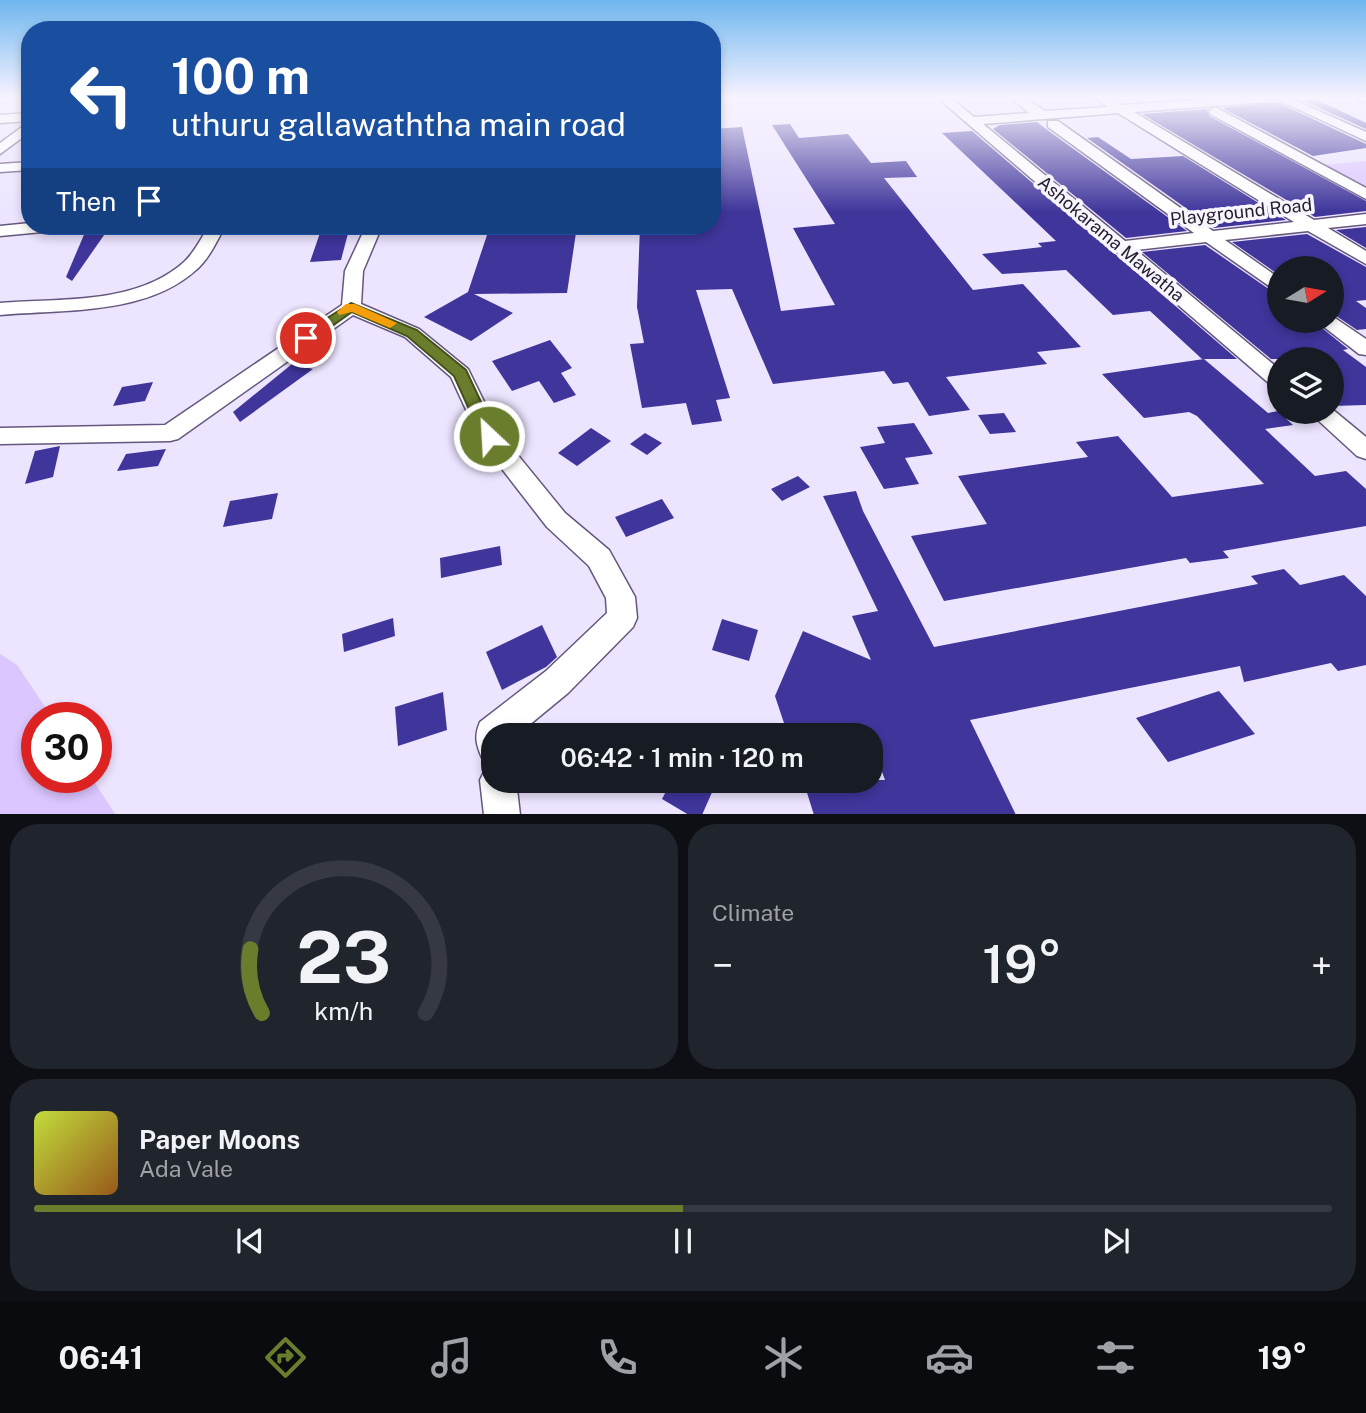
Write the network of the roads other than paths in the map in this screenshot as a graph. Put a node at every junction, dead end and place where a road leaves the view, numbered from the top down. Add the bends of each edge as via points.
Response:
1 (17, 136) edge
2 (990, 136) edge
3 (1069, 136) edge
4 (1165, 136) edge
5 (1260, 136) edge
6 (0, 150) edge
7 (21, 167) edge
8 (0, 168) edge
9 (1366, 194) edge
10 (1366, 219) edge
11 (1312, 225) junction
12 (21, 229) edge
13 (0, 231) edge
14 (211, 235) edge
15 (370, 235) edge
16 (1209, 237) junction
17 (1120, 247) junction
18 (1366, 259) edge
19 (1267, 278) edge
20 (351, 307) junction
21 (0, 309) edge
22 (1343, 333) edge
23 (1366, 349) edge
24 (1267, 370) edge
25 (1334, 424) edge
26 (1366, 424) edge
27 (1338, 427) junction
28 (0, 436) edge
29 (1366, 450) edge
30 (506, 723) edge
31 (500, 793) edge
32 (502, 814) edge

1 - 6 street
2 - 17 street, Ashokarama Mawatha
3 - 16 street
4 - 11 street
5 - 9 street
7 - 8 street
10 - 11 street, Playground Road
11 - 16 street, Playground Road
11 - 18 street
12 - 13 street
14 - 21 street via 191,265 161,284 109,299
15 - 20 street via 354,271
16 - 17 street, Playground Road
16 - 19 street
17 - 24 street, Ashokarama Mawatha
20 - 28 street via 170,433
20 - 30 street via 412,333 460,374 489,436 556,520 599,558 620,597 621,618 557,682
22 - 23 street
25 - 27 street
26 - 27 street
27 - 29 street
31 - 32 street

